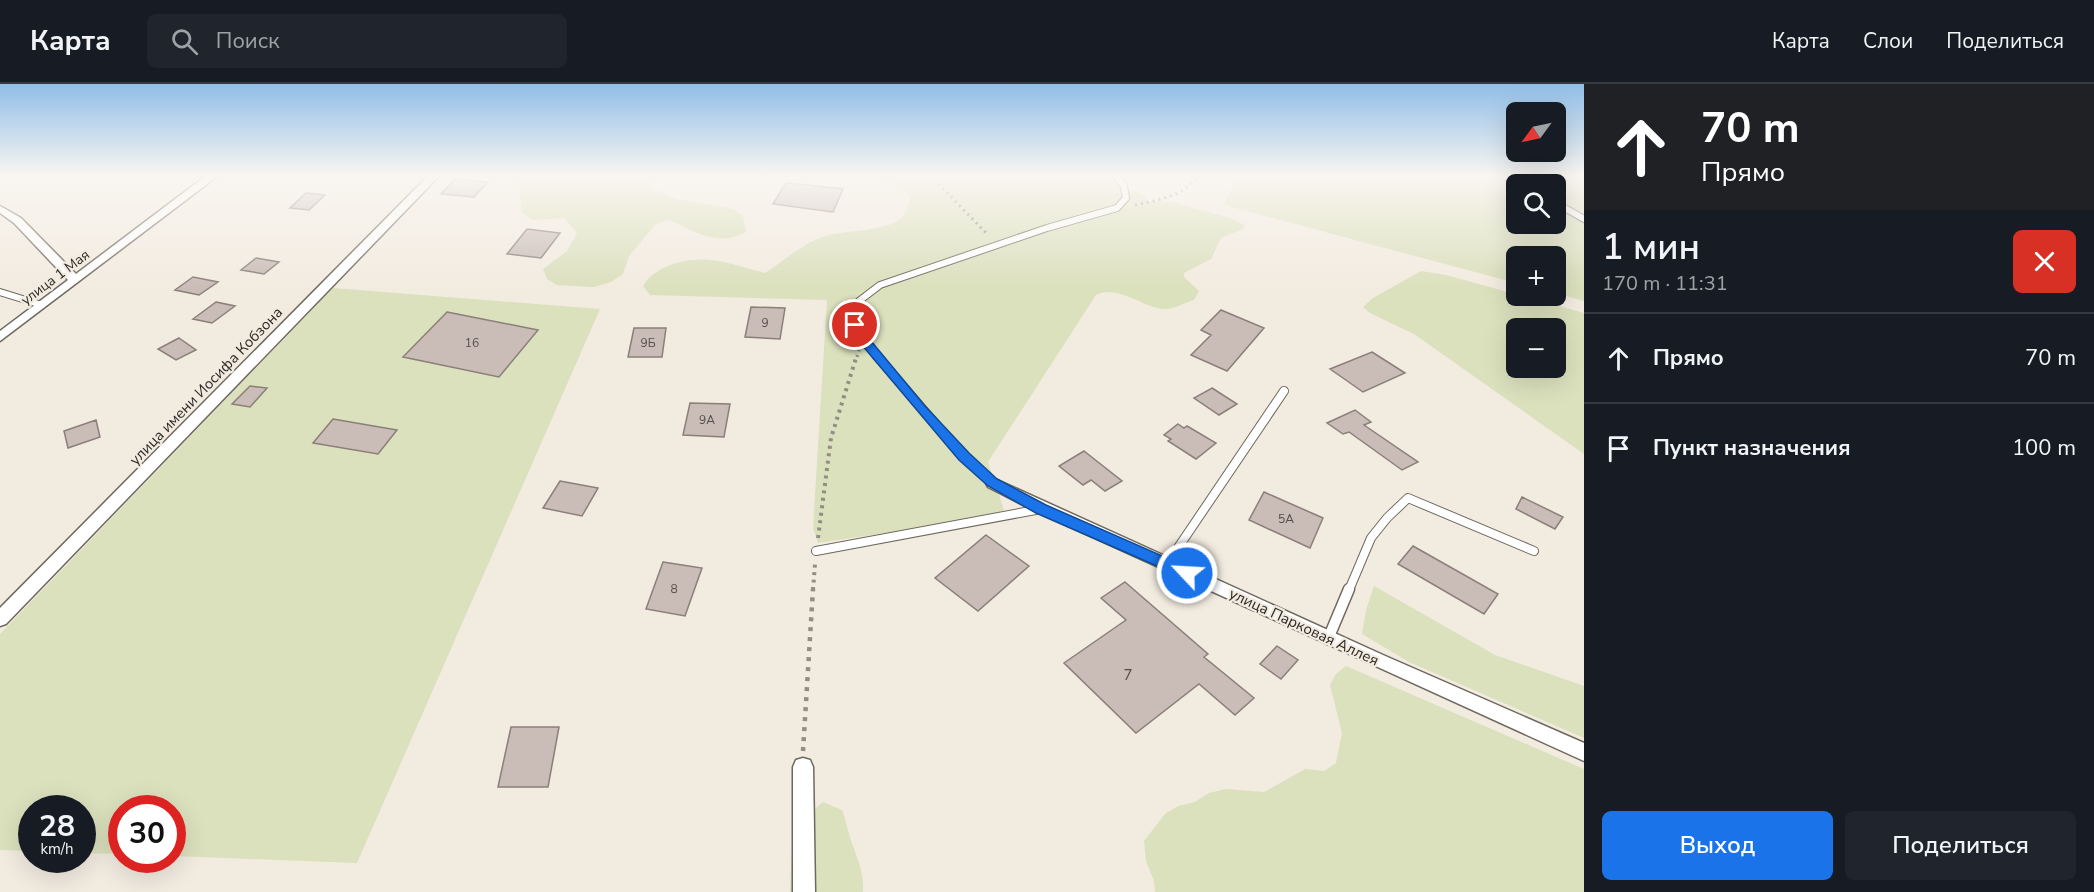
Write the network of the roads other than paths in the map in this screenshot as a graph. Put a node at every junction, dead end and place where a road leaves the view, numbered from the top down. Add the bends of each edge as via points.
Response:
1 (8, 213) edge
2 (164, 213) edge
3 (398, 213) edge
4 (1101, 213) edge
5 (75, 280) junction
6 (0, 292) edge
7 (42, 305) junction
8 (0, 337) edge
9 (1284, 391) dead end
10 (993, 483) joint
11 (1041, 509) junction
12 (816, 551) dead end
13 (1534, 551) dead end
14 (1167, 564) junction
15 (0, 619) edge
16 (1328, 639) junction
17 (1584, 753) edge
18 (802, 766) dead end
19 (804, 892) edge

1 - 5 street
2 - 5 street, улица 1 Мая
3 - 15 street, улица имени Иосифа Кобзона
4 - 10 lane via 880,285 859,301 855,325 866,343 964,457
5 - 7 street, улица 1 Мая
6 - 7 lane
7 - 8 street, улица 1 Мая
9 - 14 lane
10 - 11 street, улица Парковая Аллея
11 - 12 lane
11 - 14 street, улица Парковая Аллея
13 - 16 lane via 1408,498 1371,538
14 - 16 street, улица Парковая Аллея
16 - 17 street, улица Парковая Аллея
18 - 19 street

